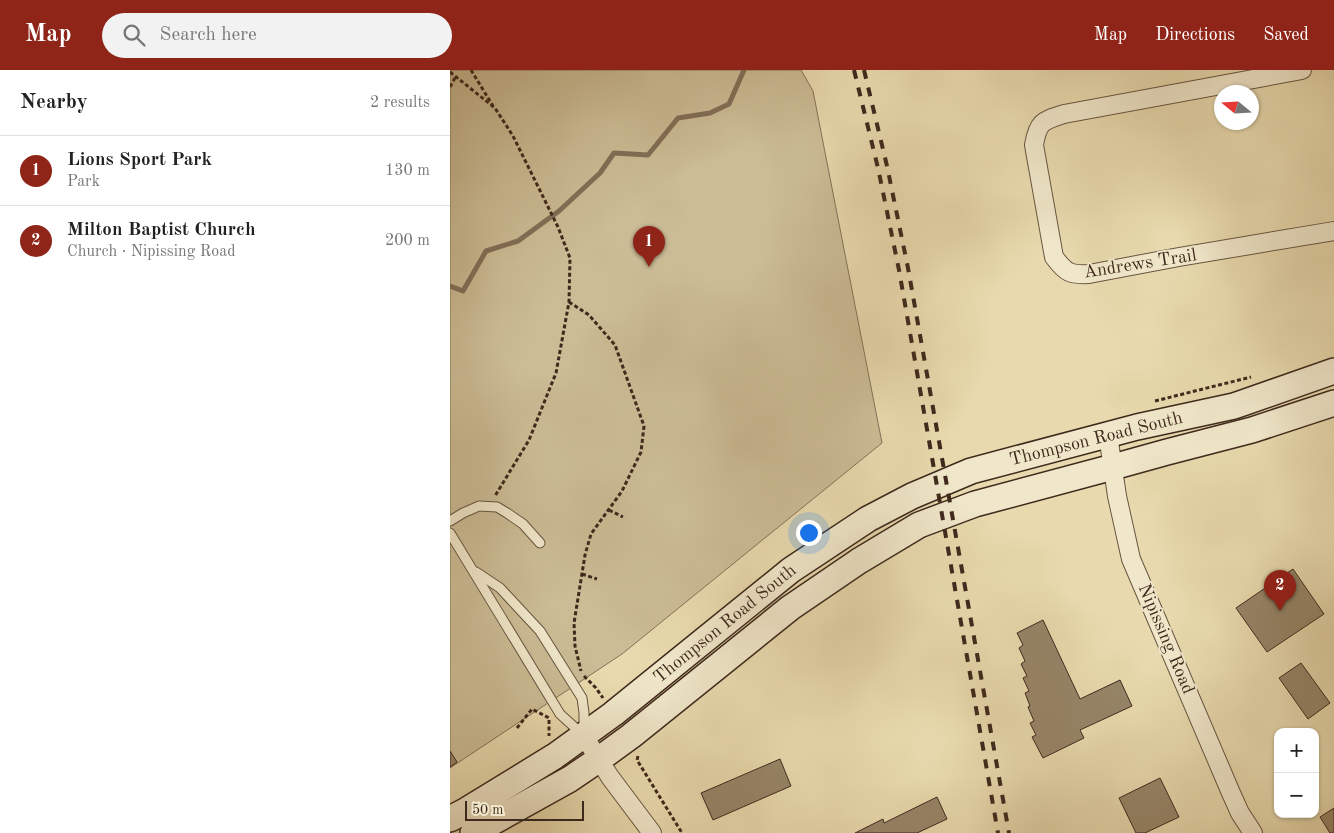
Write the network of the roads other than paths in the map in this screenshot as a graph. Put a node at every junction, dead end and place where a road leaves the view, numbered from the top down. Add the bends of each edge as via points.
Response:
1 (1302, 70) edge
2 (1334, 231) edge
3 (1334, 371) edge
4 (1334, 403) edge
5 (1108, 434) junction
6 (1113, 468) junction
7 (450, 521) edge
8 (450, 532) edge
9 (540, 543) dead end
10 (472, 569) junction
11 (584, 736) junction
12 (598, 760) junction
13 (450, 819) edge
14 (473, 833) edge
15 (652, 833) edge
16 (1253, 833) edge

1 - 2 street, Andrews Trail via 1047,119 1037,130 1034,145 1054,257 1064,270 1076,275 1089,274
3 - 5 main road, Thompson Road South via 1234,406
4 - 6 main road, Thompson Road South via 1252,430
5 - 6 street, Nipissing Road
5 - 11 main road, Thompson Road South via 971,471 868,519 791,570
6 - 12 main road, Thompson Road South via 974,504 919,525 790,608
6 - 16 street, Nipissing Road via 1131,559 1230,793
7 - 9 lane via 479,506 497,507 523,524
8 - 10 lane
10 - 11 lane via 560,714
10 - 11 lane via 500,588 540,632 582,698
11 - 12 street
11 - 13 main road, Thompson Road South
12 - 14 main road, Thompson Road South
12 - 15 street

